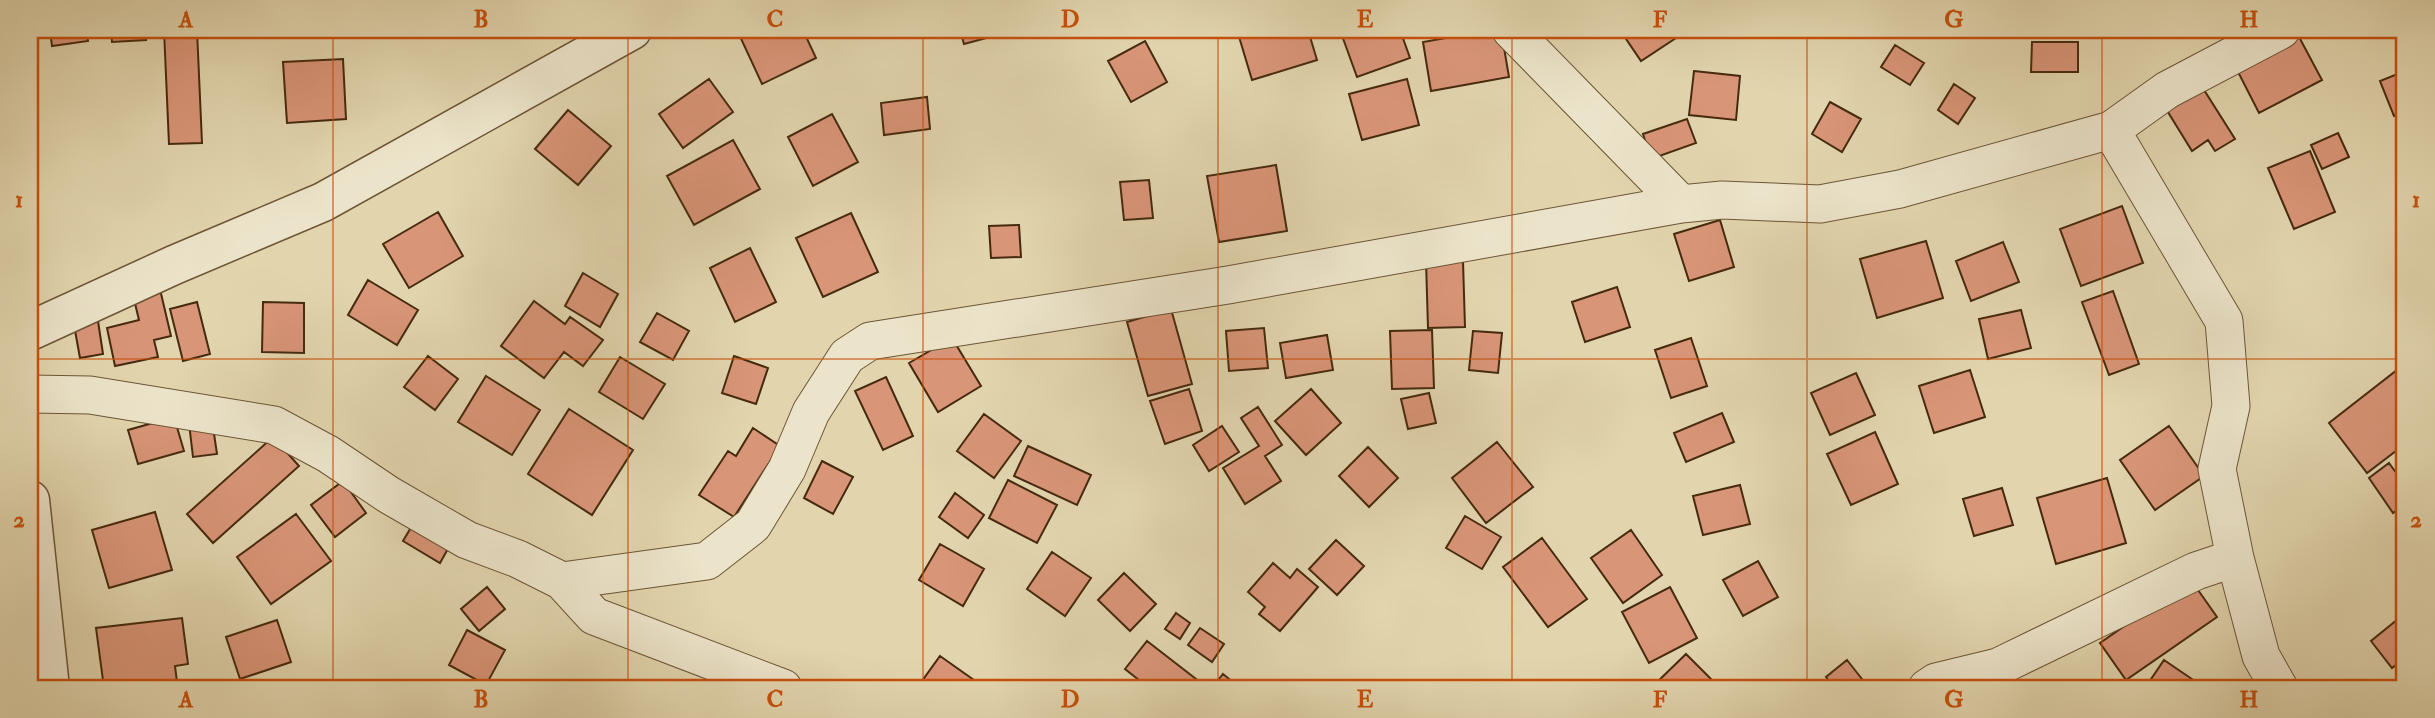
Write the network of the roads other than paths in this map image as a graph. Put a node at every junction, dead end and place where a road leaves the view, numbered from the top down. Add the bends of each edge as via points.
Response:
1 (632, 30) edge
2 (1511, 30) edge
3 (2281, 30) edge
4 (2111, 130) junction
5 (1681, 204) junction
6 (30, 331) edge
7 (30, 394) edge
8 (30, 500) edge
9 (2235, 558) junction
10 (562, 581) junction
11 (50, 688) edge
12 (783, 688) edge
13 (1927, 688) edge
14 (2279, 688) edge

1 - 6 street via 323,202
2 - 5 street
3 - 4 street via 2167,90
4 - 5 street via 1900,189 1820,204 1722,200
4 - 9 street via 2224,321 2231,406 2217,469
5 - 10 street via 1228,285 870,341 847,356 811,412 787,469 753,525 707,561
7 - 10 street via 90,396 274,425 467,540
8 - 11 street
9 - 13 street via 2196,571 1998,667
9 - 14 street via 2261,656
10 - 12 street via 594,616

